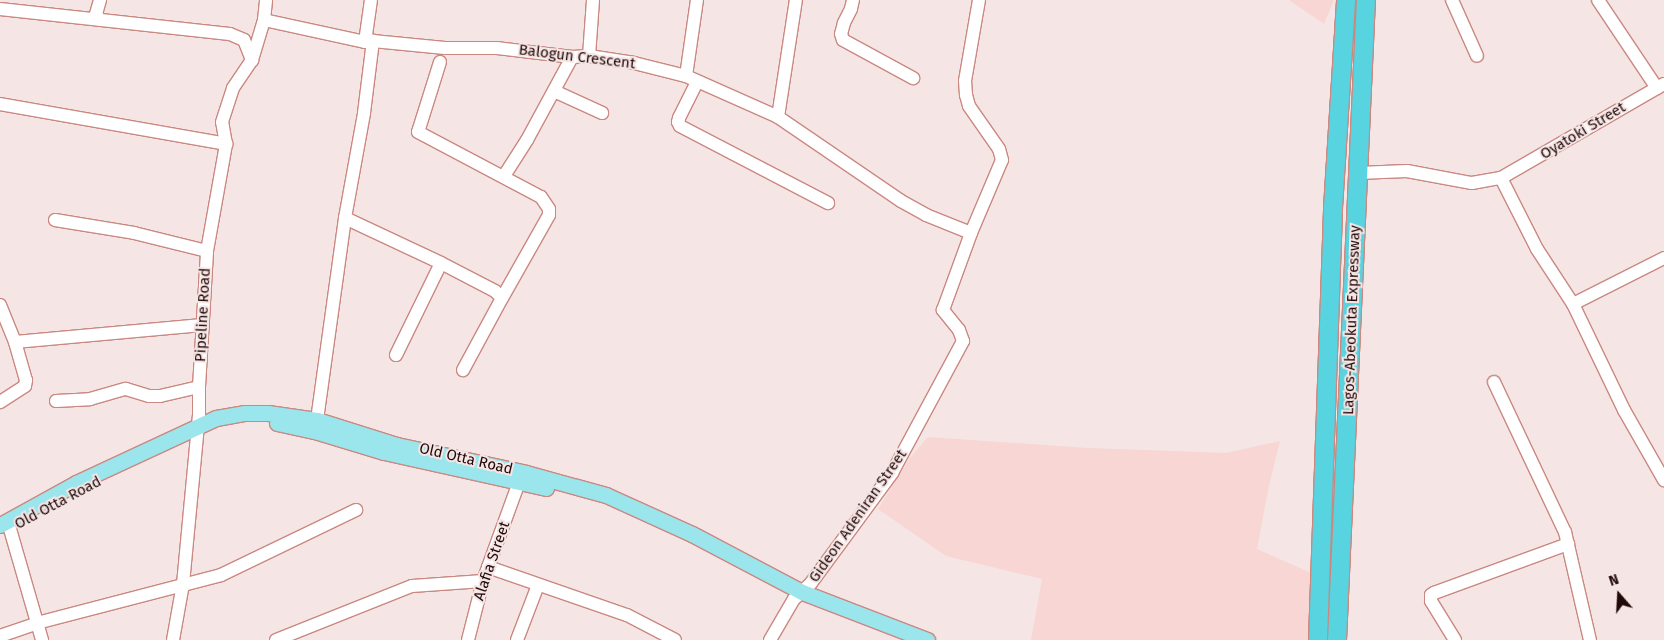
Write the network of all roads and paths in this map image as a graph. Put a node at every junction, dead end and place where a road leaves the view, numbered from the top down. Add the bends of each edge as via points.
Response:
1 (100, 0) edge
2 (266, 0) edge
3 (371, 0) edge
4 (593, 0) edge
5 (698, 0) edge
6 (796, 0) edge
7 (853, 0) edge
8 (979, 0) edge
9 (1346, 0) edge
10 (1366, 0) edge
11 (1452, 0) edge
12 (1598, 0) edge
13 (0, 9) edge
14 (100, 20) junction
15 (264, 20) junction
16 (369, 41) junction
17 (588, 56) junction
18 (1476, 56) dead end
19 (572, 57) junction
20 (252, 60) junction
21 (440, 62) dead end
22 (913, 78) dead end
23 (692, 79) junction
24 (1660, 86) edge
25 (554, 91) junction
26 (0, 104) edge
27 (602, 113) dead end
28 (778, 118) junction
29 (226, 144) junction
30 (1358, 173) junction
31 (504, 176) junction
32 (1502, 178) junction
33 (828, 203) dead end
34 (345, 218) junction
35 (55, 220) dead end
36 (971, 232) junction
37 (207, 251) junction
38 (1664, 258) edge
39 (442, 263) junction
40 (502, 298) junction
41 (1573, 304) junction
42 (0, 305) edge
43 (202, 325) junction
44 (15, 342) junction
45 (396, 355) dead end
46 (463, 370) dead end
47 (1494, 382) dead end
48 (199, 387) junction
49 (56, 401) dead end
50 (0, 402) edge
51 (317, 420) junction
52 (197, 431) junction
53 (1664, 480) edge
54 (519, 482) junction
55 (356, 510) dead end
56 (3, 530) edge
57 (1568, 544) junction
58 (488, 567) junction
59 (482, 581) junction
60 (183, 584) junction
61 (538, 585) junction
62 (798, 596) junction
63 (37, 623) junction
64 (0, 636) edge
65 (42, 640) edge
66 (173, 640) edge
67 (276, 640) edge
68 (468, 640) edge
69 (518, 640) edge
70 (675, 640) edge
71 (770, 640) edge
72 (900, 640) edge
73 (927, 640) edge
74 (1318, 640) edge
75 (1337, 640) edge
76 (1455, 640) edge
77 (1590, 640) edge

1 - 14 street via 96,14
2 - 15 street, Pipeline Road
3 - 16 street
4 - 17 street
5 - 23 street
6 - 28 street
7 - 22 street via 841,34 843,40
8 - 36 street, Gideon Adeniran Street via 965,81 966,95 969,106 999,148 1002,160
9 - 74 highway, Lagos-Abeokuta Expressway via 1333,208
10 - 30 highway, Lagos-Abeokuta Expressway
11 - 18 street
12 - 24 street
13 - 14 street
14 - 20 street via 230,34 244,40
15 - 16 street, Balogun Crescent
15 - 20 street, Pipeline Road
16 - 19 street, Balogun Crescent via 445,48 497,48
16 - 34 street via 364,113
17 - 19 street, Balogun Crescent
17 - 23 street, Balogun Crescent via 634,63
19 - 25 street
20 - 29 street, Pipeline Road via 228,100 222,122
21 - 31 street via 418,132
23 - 28 street, Balogun Crescent
23 - 33 street via 679,118 680,126
24 - 32 street, Oyatoki Street
25 - 27 street
25 - 31 street
26 - 29 street
28 - 36 street, Balogun Crescent via 901,201 926,215
29 - 37 street, Pipeline Road
30 - 32 street via 1407,171 1472,183
30 - 75 highway, Lagos-Abeokuta Expressway
31 - 40 street via 541,197 549,214
32 - 41 street via 1537,249
34 - 39 street
34 - 51 street
35 - 37 street via 134,233
36 - 62 street, Gideon Adeniran Street via 943,310 959,330 963,341 892,473
37 - 43 street, Pipeline Road
38 - 41 street
39 - 40 street via 495,291
39 - 45 street
40 - 46 street
41 - 53 street via 1628,418
42 - 44 street
43 - 44 street
43 - 48 street, Pipeline Road
44 - 50 street via 25,386
47 - 57 street via 1560,520
48 - 49 street via 160,396 126,389 90,399
48 - 52 street, Pipeline Road
51 - 52 main road, Old Otta Road via 254,412 223,416
51 - 62 main road, Old Otta Road via 397,444 526,472 606,495 692,534
52 - 54 main road, Old Otta Road via 273,422 384,452
52 - 56 main road, Old Otta Road via 76,483
52 - 60 street, Pipeline Road
54 - 58 street, Alafia Street
54 - 62 main road, Old Otta Road via 574,495 620,512
55 - 60 street via 235,569
56 - 63 street
57 - 76 street via 1434,593 1431,600
57 - 77 street
58 - 59 street, Alafia Street
58 - 61 street
59 - 67 street via 412,586
59 - 68 street, Alafia Street
60 - 63 street
60 - 66 street, Pipeline Road
61 - 69 street
61 - 70 street via 626,615
62 - 71 street
62 - 72 main road
62 - 73 main road, Old Otta Road
63 - 64 street
63 - 65 street

